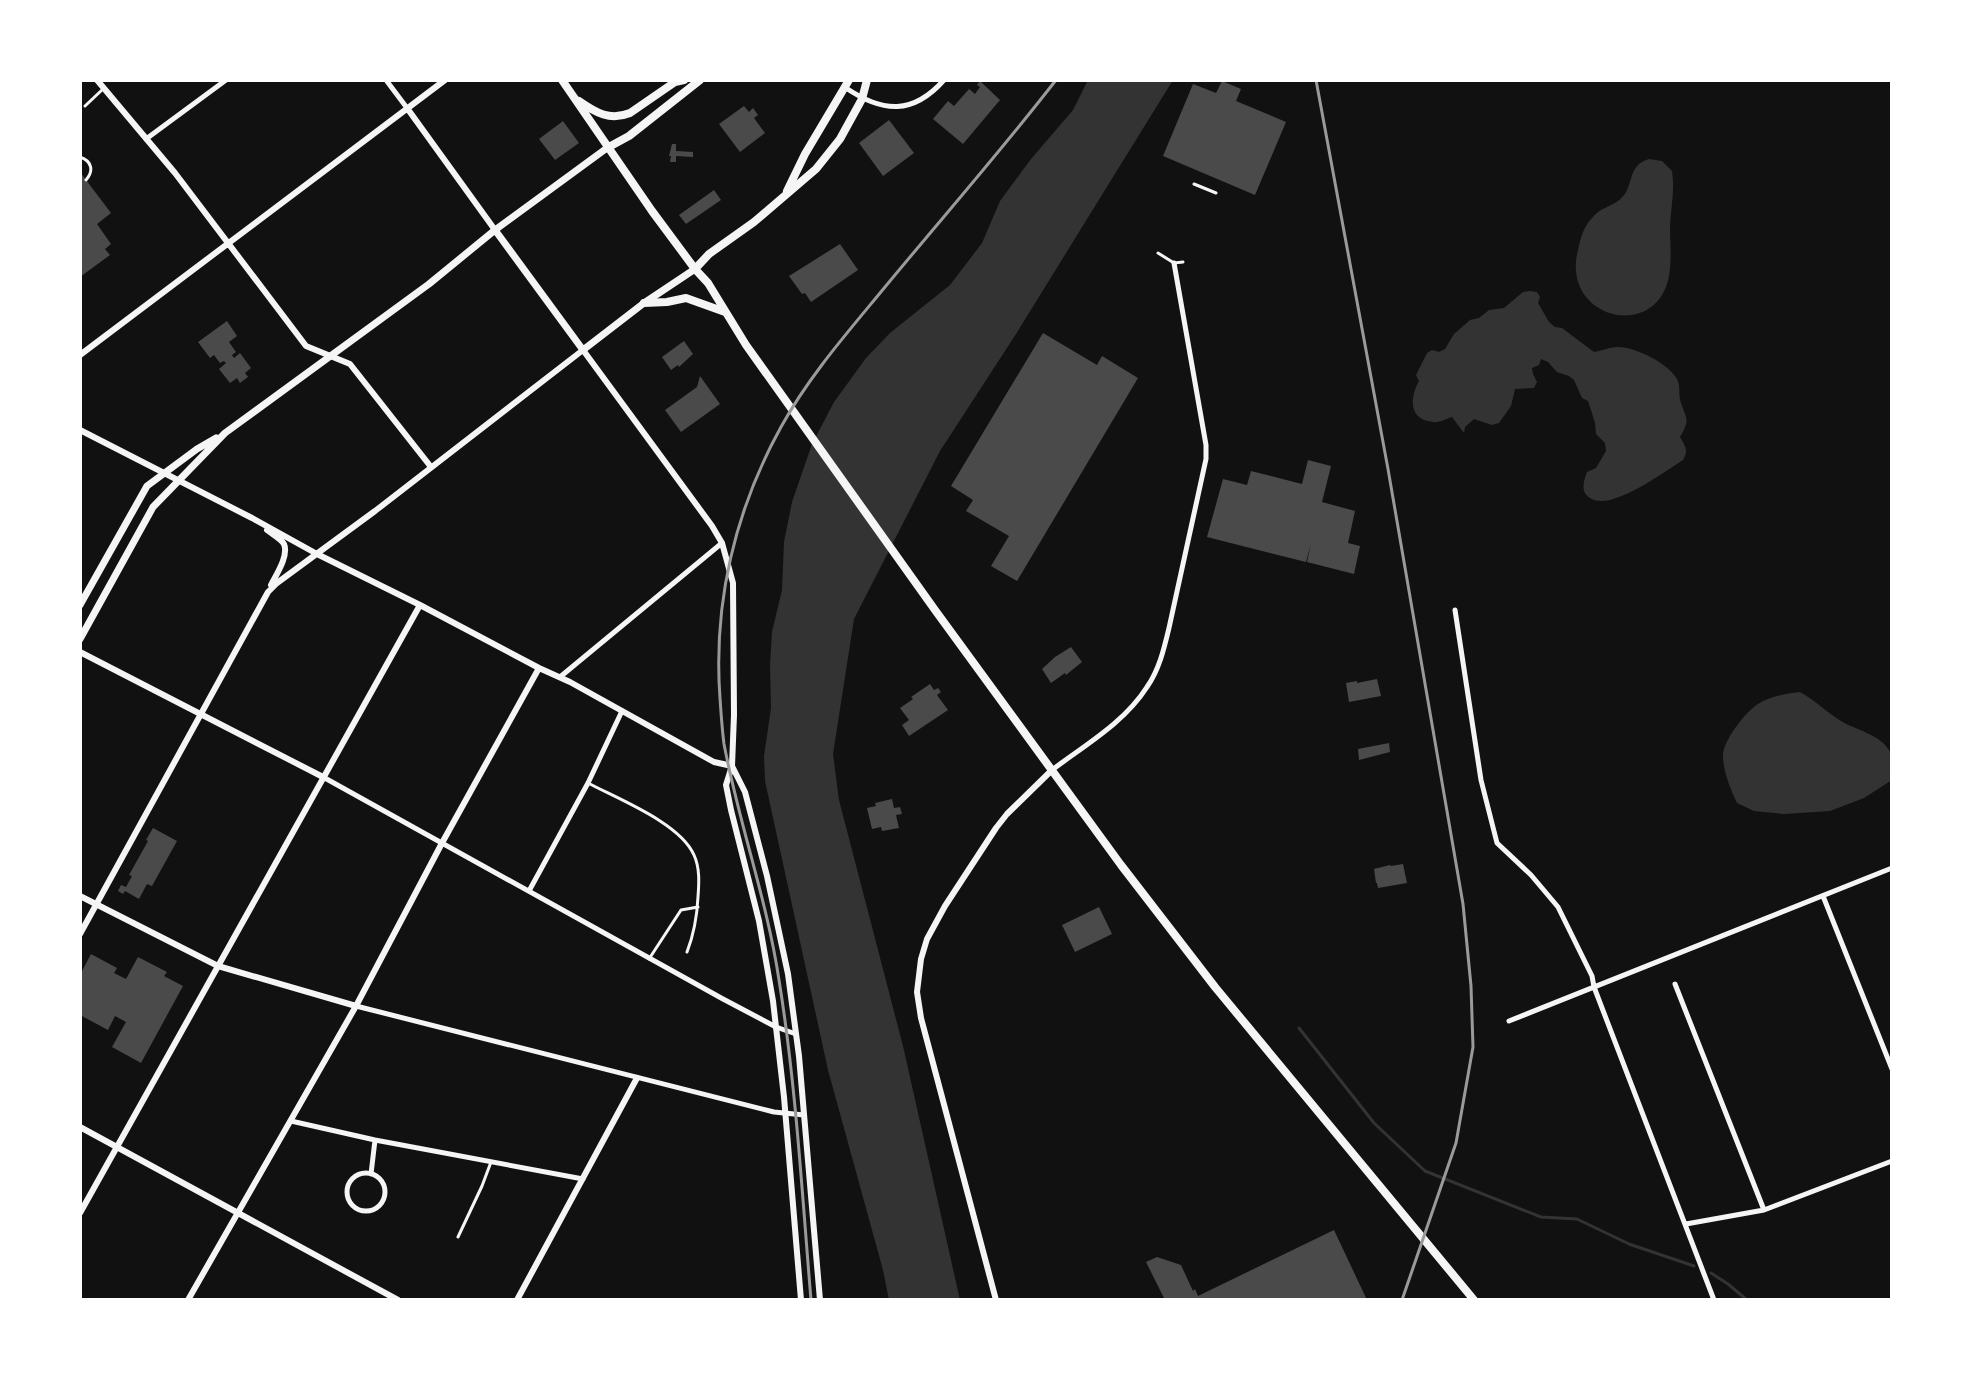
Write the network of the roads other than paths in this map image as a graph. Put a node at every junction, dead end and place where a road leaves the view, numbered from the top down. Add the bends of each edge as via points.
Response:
1 (97, 80) edge
2 (226, 80) edge
3 (386, 80) edge
4 (445, 80) edge
5 (562, 80) edge
6 (684, 80) edge
7 (700, 80) edge
8 (867, 80) edge
9 (944, 80) edge
10 (847, 84) edge
11 (104, 88) junction
12 (573, 96) junction
13 (862, 99) junction
14 (85, 106) dead end
15 (407, 108) junction
16 (146, 139) junction
17 (607, 148) junction
18 (80, 157) edge
19 (86, 180) dead end
20 (1194, 184) dead end
21 (786, 193) junction
22 (1216, 193) dead end
23 (495, 230) junction
24 (228, 243) junction
25 (1158, 253) dead end
26 (1183, 262) dead end
27 (1174, 263) junction
28 (695, 269) junction
29 (644, 303) junction
30 (725, 312) junction
31 (583, 350) junction
32 (80, 355) edge
33 (331, 355) junction
34 (80, 430) edge
35 (225, 433) junction
36 (93, 437) junction
37 (80, 438) edge
38 (431, 467) junction
39 (163, 473) junction
40 (178, 481) junction
41 (252, 518) junction
42 (722, 543) junction
43 (317, 554) junction
44 (268, 592) junction
45 (80, 605) edge
46 (420, 605) junction
47 (1455, 610) dead end
48 (80, 639) edge
49 (80, 652) edge
50 (539, 668) junction
51 (560, 677) junction
52 (622, 711) junction
53 (200, 715) junction
54 (732, 766) junction
55 (1052, 770) junction
56 (323, 777) junction
57 (588, 783) junction
58 (442, 843) junction
59 (1892, 868) edge
60 (529, 891) junction
61 (80, 896) edge
62 (1823, 896) junction
63 (97, 905) junction
64 (698, 907) junction
65 (80, 934) edge
66 (687, 952) dead end
67 (649, 959) junction
68 (218, 966) junction
69 (1675, 984) dead end
70 (1594, 987) junction
71 (356, 1006) junction
72 (1509, 1021) dead end
73 (776, 1027) junction
74 (796, 1034) junction
75 (1892, 1069) edge
76 (637, 1078) junction
77 (785, 1114) junction
78 (804, 1115) junction
79 (290, 1121) junction
80 (80, 1127) edge
81 (375, 1140) junction
82 (117, 1147) junction
83 (1892, 1161) edge
84 (491, 1162) junction
85 (371, 1174) junction
86 (583, 1179) junction
87 (1764, 1210) junction
88 (80, 1213) edge
89 (237, 1213) junction
90 (1686, 1224) junction
91 (458, 1237) dead end
92 (188, 1300) edge
93 (398, 1300) edge
94 (517, 1300) edge
95 (801, 1300) edge
96 (820, 1300) edge
97 (996, 1300) edge
98 (1474, 1300) edge
99 (1714, 1300) edge

1 - 11 street
2 - 16 street
3 - 15 street
4 - 15 street
5 - 12 main road
6 - 12 main road via 622,116 596,113
7 - 17 main road
8 - 13 main road
9 - 13 street via 909,105
10 - 13 street
10 - 21 main road
11 - 14 lane
11 - 16 street
12 - 17 main road
13 - 21 main road via 816,169
15 - 23 street
15 - 24 street
16 - 24 street
17 - 23 main road
17 - 28 main road
18 - 19 lane via 91,167
20 - 22 lane
21 - 28 main road
23 - 31 main road
23 - 33 main road
24 - 32 street
24 - 33 street via 306,346
25 - 27 lane
26 - 27 lane
27 - 55 street via 1206,459 1169,628 1148,686 1129,711
28 - 29 main road
28 - 30 main road
29 - 30 main road via 686,298
29 - 31 main road
30 - 55 main road
31 - 38 street
31 - 42 street
33 - 35 main road
33 - 38 street via 350,364
34 - 36 street
35 - 39 main road
35 - 40 main road
36 - 37 street
36 - 39 street
38 - 43 street
39 - 40 street
39 - 45 main road via 147,486
40 - 41 street
40 - 48 main road via 153,507
41 - 43 street
41 - 44 street via 284,548
42 - 51 street
42 - 54 street via 733,583
43 - 44 street
43 - 46 street
44 - 53 street
46 - 50 street
46 - 56 street
47 - 70 street via 1481,780 1497,843 1558,907
49 - 53 street
50 - 51 street
50 - 58 street
51 - 52 street
52 - 54 street via 714,762
52 - 57 street
53 - 56 street
53 - 63 street
54 - 73 street via 726,785 759,921
54 - 74 street via 745,792 767,876
55 - 97 street via 1006,816 971,866 927,939 919,971 921,1018
55 - 98 main road via 1215,987
56 - 58 street
56 - 68 street
57 - 60 street
57 - 64 lane via 682,837 697,866
58 - 60 street
58 - 71 street
59 - 62 street
60 - 67 street
61 - 63 street
62 - 70 street
62 - 75 street
63 - 65 street
63 - 68 street
64 - 66 lane
64 - 67 lane via 681,910
67 - 73 street
68 - 71 street
68 - 82 street
69 - 87 street
70 - 72 street
70 - 90 street
71 - 76 street
71 - 79 street
73 - 74 street
73 - 77 street
74 - 78 street
76 - 77 street
76 - 86 street
77 - 78 street
77 - 95 street
78 - 96 street
79 - 81 street
79 - 89 street
80 - 82 street
81 - 84 street
81 - 85 street
82 - 88 street
82 - 89 street
83 - 87 street
84 - 86 street
84 - 91 lane
85 - 85 street via 355,1177 348,1186 351,1205 364,1211 383,1199 382,1182
86 - 94 street
87 - 90 street
89 - 92 street
89 - 93 street
90 - 99 street

